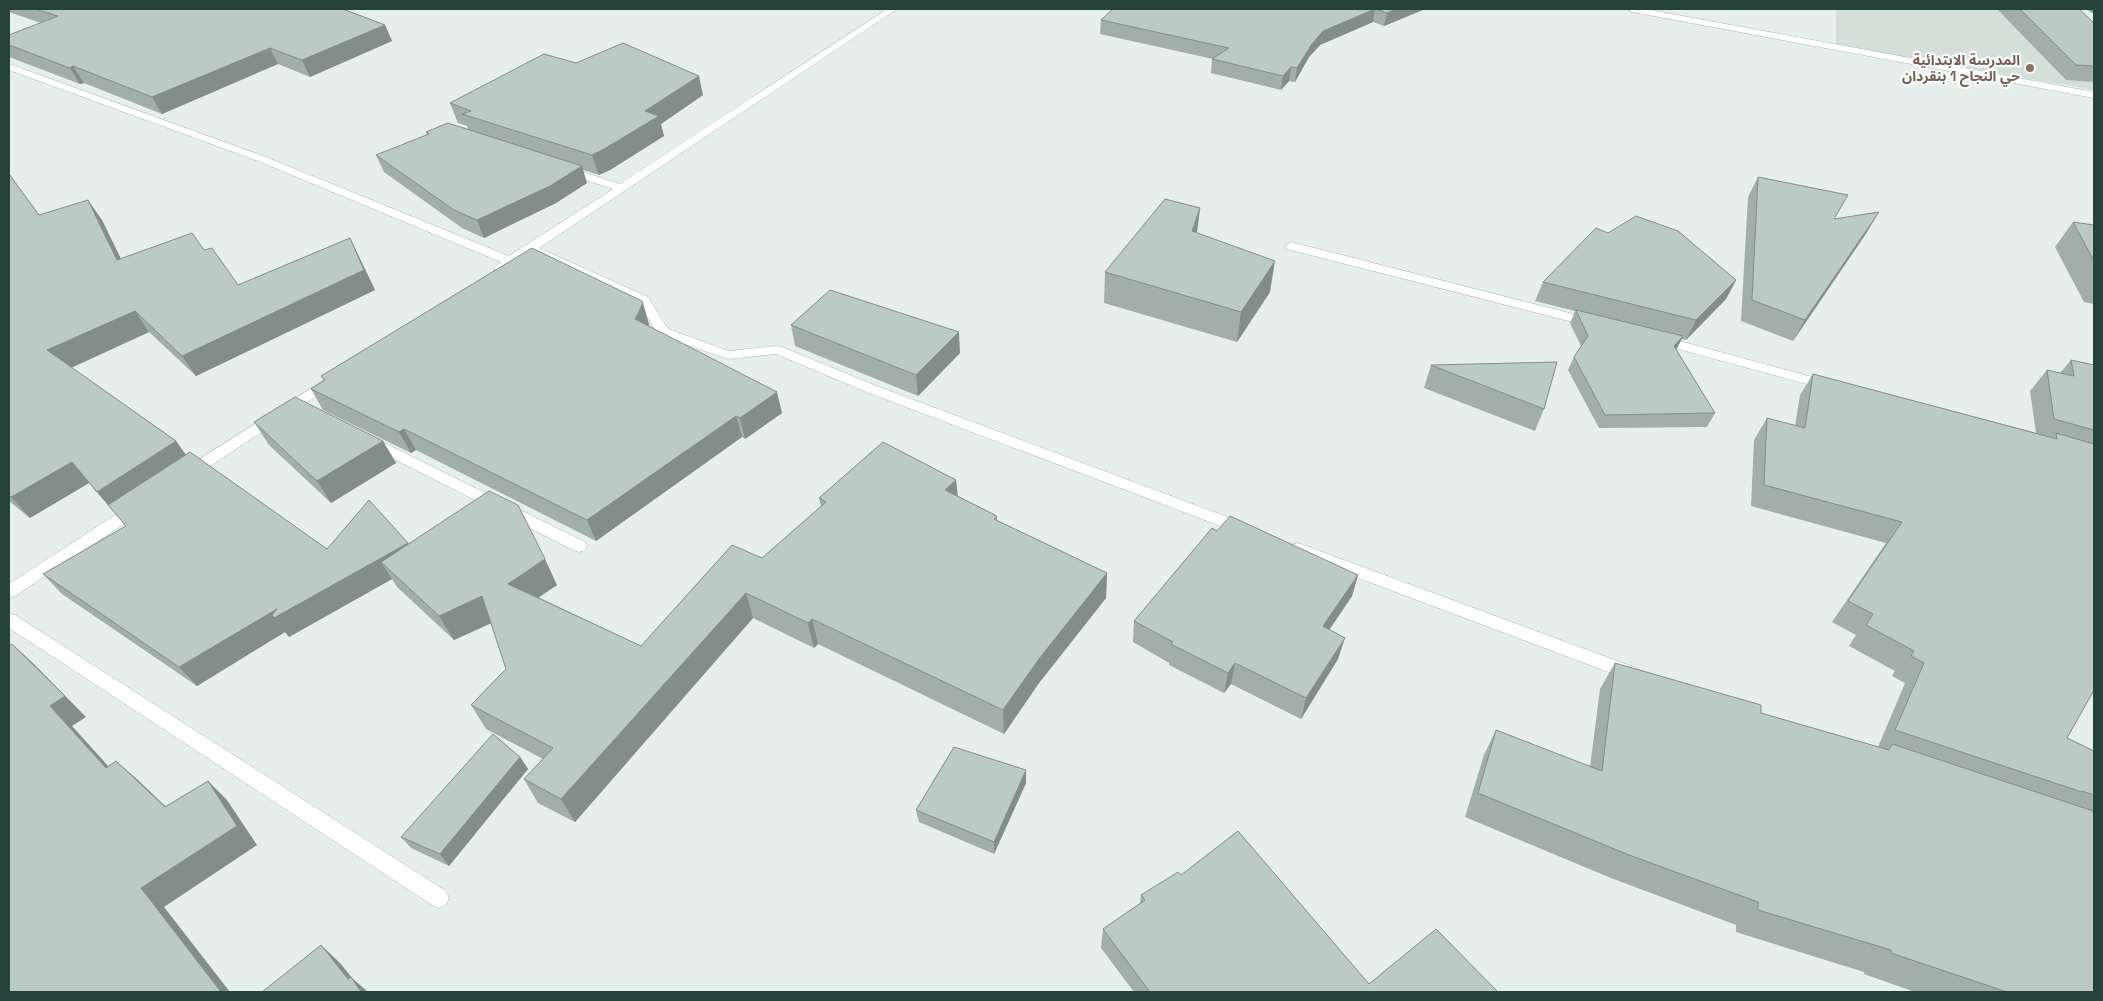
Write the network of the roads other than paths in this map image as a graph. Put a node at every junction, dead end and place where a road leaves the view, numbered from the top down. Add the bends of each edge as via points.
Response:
1 (893, 9) edge
2 (1632, 9) edge
3 (2092, 9) edge
4 (2094, 11) edge
5 (9, 67) edge
6 (2094, 95) edge
7 (556, 167) edge
8 (622, 188) junction
9 (1291, 246) dead end
10 (530, 248) junction
11 (510, 262) junction
12 (486, 278) edge
13 (1609, 327) edge
14 (1648, 337) edge
15 (336, 376) edge
16 (1838, 389) edge
17 (295, 404) junction
18 (312, 412) edge
19 (357, 435) edge
20 (180, 479) edge
21 (148, 501) edge
22 (1257, 533) edge
23 (1285, 544) edge
24 (579, 546) dead end
25 (9, 592) edge
26 (9, 620) edge
27 (1649, 680) edge
28 (440, 898) dead end

1 - 8 street
2 - 6 street
3 - 4 main road
5 - 11 street via 262,159
7 - 8 street
8 - 10 street
9 - 13 street
10 - 11 street
10 - 22 street via 644,300 663,332 728,355 777,350 874,390
11 - 12 street
14 - 16 street
15 - 17 street
17 - 18 street
17 - 20 street
19 - 24 street
21 - 25 street
23 - 27 street
26 - 28 street

